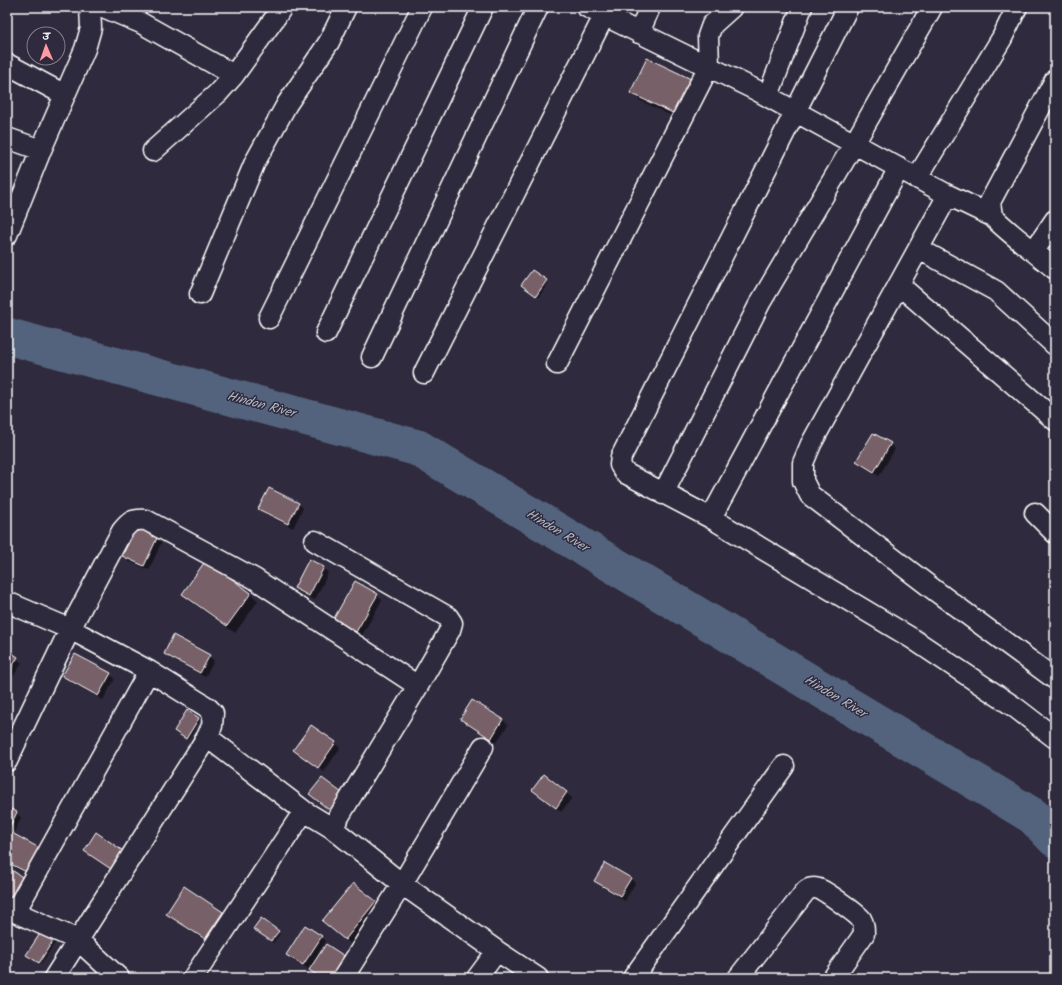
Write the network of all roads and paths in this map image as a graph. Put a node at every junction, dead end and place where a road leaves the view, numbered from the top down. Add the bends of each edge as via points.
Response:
1 (90, 7) edge
2 (102, 7) edge
3 (282, 7) edge
4 (346, 7) edge
5 (422, 7) edge
6 (483, 7) edge
7 (538, 7) edge
8 (650, 7) edge
9 (732, 7) edge
10 (802, 7) edge
11 (848, 7) edge
12 (932, 7) edge
13 (1017, 7) edge
14 (596, 11) edge
15 (639, 33) junction
16 (7, 64) edge
17 (709, 66) junction
18 (234, 75) junction
19 (1055, 80) edge
20 (65, 95) junction
21 (768, 96) junction
22 (796, 111) junction
23 (7, 138) edge
24 (854, 144) junction
25 (41, 150) junction
26 (153, 152) dead end
27 (899, 168) junction
28 (917, 178) junction
29 (948, 195) junction
30 (992, 216) junction
31 (1055, 220) edge
32 (7, 235) edge
33 (919, 249) junction
34 (1034, 251) junction
35 (1055, 269) edge
36 (899, 285) junction
37 (200, 294) dead end
38 (269, 318) dead end
39 (326, 333) dead end
40 (1055, 345) edge
41 (372, 357) dead end
42 (556, 364) dead end
43 (424, 373) dead end
44 (1055, 420) edge
45 (663, 494) junction
46 (1036, 513) dead end
47 (711, 518) junction
48 (1055, 533) edge
49 (315, 541) dead end
50 (7, 602) edge
51 (70, 629) junction
52 (149, 671) junction
53 (1055, 679) edge
54 (418, 686) junction
55 (207, 738) junction
56 (1055, 738) edge
57 (483, 747) dead end
58 (7, 762) edge
59 (784, 766) dead end
60 (304, 811) junction
61 (332, 828) junction
62 (402, 884) junction
63 (11, 909) edge
64 (78, 940) junction
65 (497, 951) junction
66 (54, 978) edge
67 (119, 978) edge
68 (193, 978) edge
69 (343, 978) edge
70 (477, 978) edge
71 (538, 978) edge
72 (633, 978) edge
73 (738, 978) edge
74 (833, 978) edge

1 - 20 street via 91,28 85,49
2 - 18 street via 141,23
3 - 18 street
4 - 37 street via 329,42 287,104 255,162
5 - 38 street
6 - 39 street
7 - 41 street
8 - 15 street
9 - 17 street via 712,25 708,36
10 - 21 street
11 - 22 street
12 - 24 street
13 - 28 street via 1002,38
14 - 15 street
14 - 43 street
15 - 17 street
16 - 20 street
17 - 21 street
17 - 42 street
18 - 26 street via 218,93
19 - 30 street via 990,202
20 - 25 street
21 - 22 street
22 - 24 street
22 - 45 street via 621,457 620,466 625,473
23 - 25 street
24 - 27 street
24 - 45 street via 760,303
25 - 32 street
27 - 28 street
27 - 47 street
28 - 29 street
29 - 30 street
29 - 33 street
30 - 34 street via 1009,233
31 - 34 street
33 - 36 street
33 - 40 street via 996,291
34 - 35 street
36 - 44 street
36 - 53 street via 802,463 803,481 810,495
45 - 47 street
46 - 48 street
47 - 56 street via 913,639 1016,708
49 - 54 street via 451,620 450,630
50 - 51 street
51 - 52 street
51 - 54 street via 122,532 136,519 146,520 255,579
51 - 58 street
52 - 55 street via 213,713 212,726
52 - 63 street
54 - 61 street
55 - 60 street
55 - 64 street
57 - 62 street
59 - 72 street
60 - 61 street
60 - 68 street
61 - 62 street
62 - 65 street
62 - 69 street
63 - 64 street
64 - 66 street
64 - 67 street
65 - 70 street
65 - 71 street
73 - 74 street via 805,892 819,888 860,917 865,925 864,934

